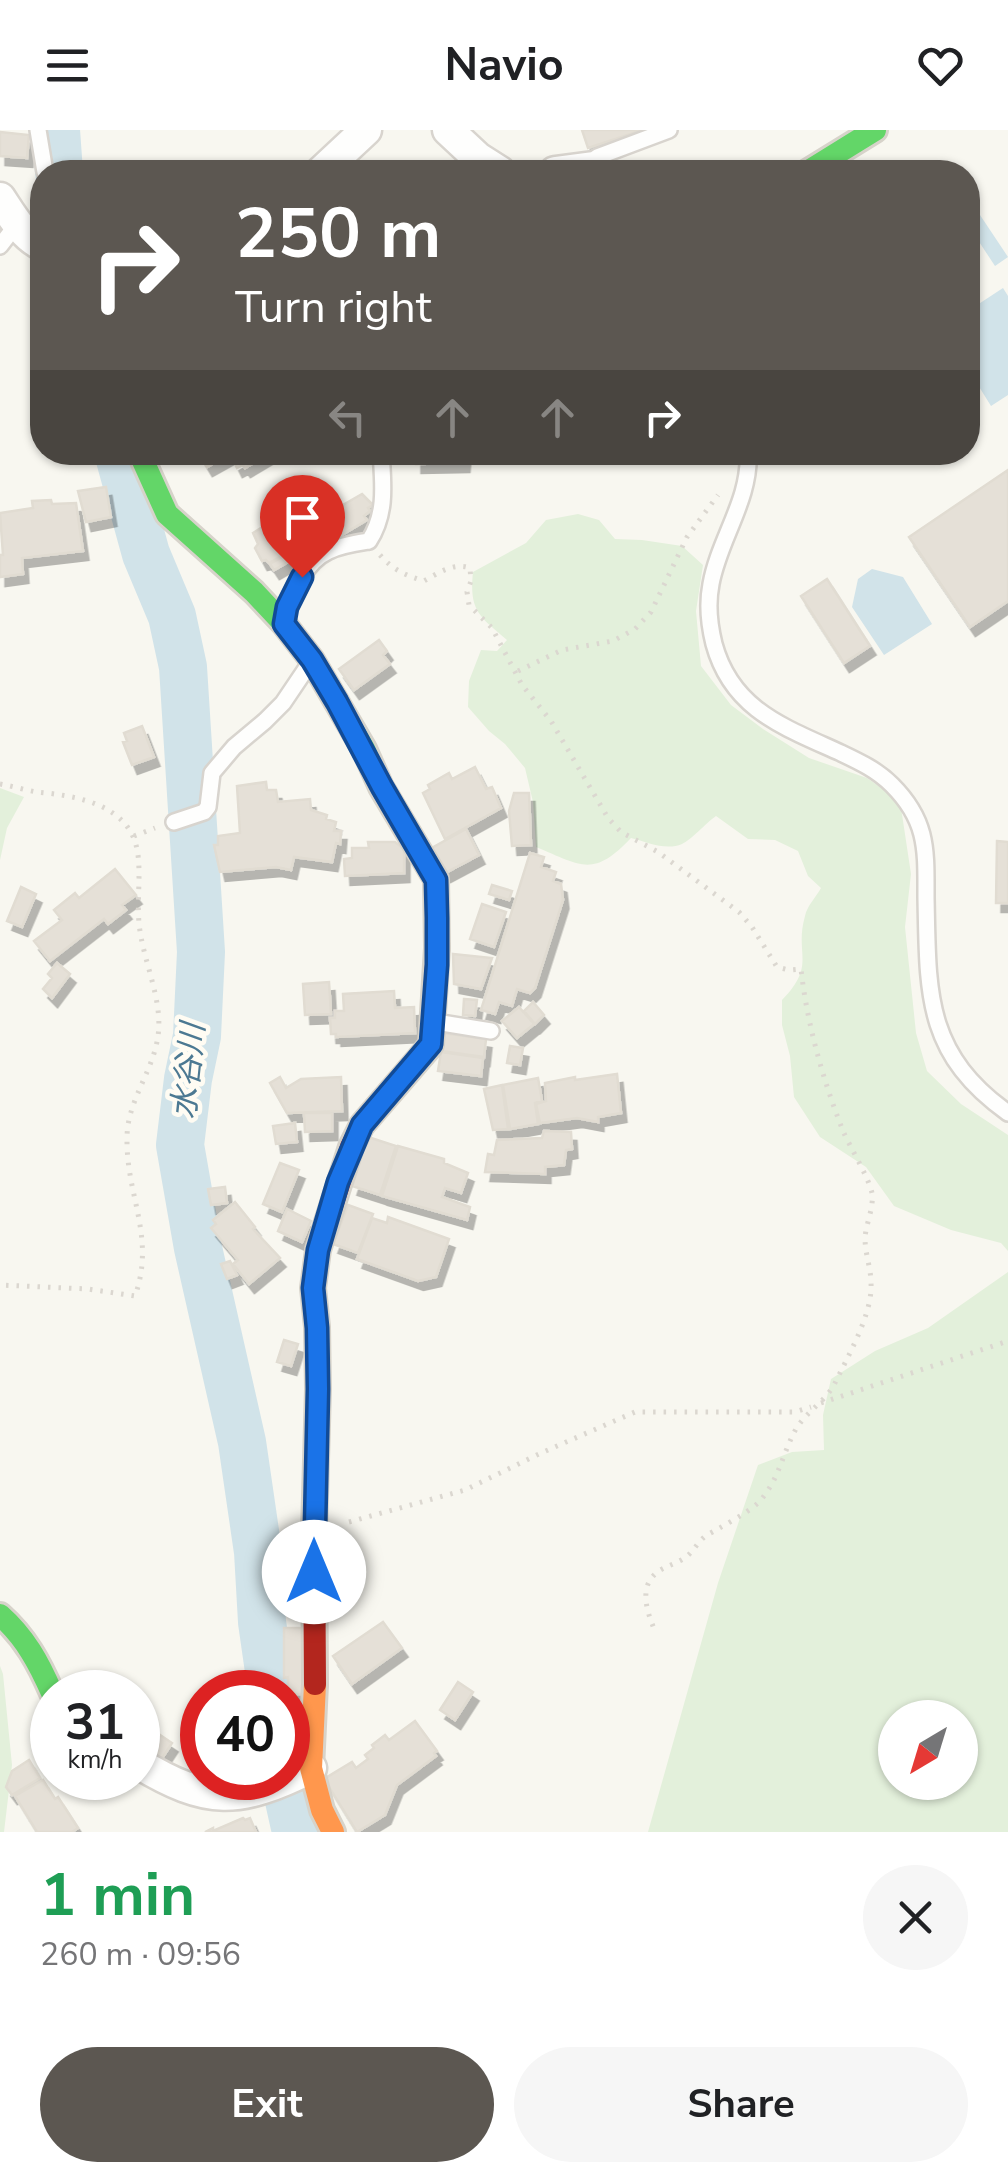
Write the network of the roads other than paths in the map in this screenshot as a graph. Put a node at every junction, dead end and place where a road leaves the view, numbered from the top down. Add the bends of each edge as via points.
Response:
1 (38, 130) edge
2 (366, 130) edge
3 (448, 130) edge
4 (669, 130) edge
5 (875, 130) edge
6 (42, 160) edge
7 (334, 160) edge
8 (481, 160) edge
9 (596, 160) edge
10 (827, 160) edge
11 (0, 198) edge
12 (9, 235) edge
13 (148, 465) edge
14 (381, 465) edge
15 (746, 465) edge
16 (284, 624) junction
17 (312, 660) junction
18 (174, 822) dead end
19 (434, 1022) junction
20 (491, 1032) dead end
21 (1008, 1113) edge
22 (0, 1615) edge
23 (42, 1670) edge
24 (311, 1768) junction
25 (160, 1776) edge
26 (333, 1832) edge

1 - 6 lane
2 - 7 street
3 - 8 street
4 - 9 lane
5 - 10 street
11 - 12 street
13 - 16 street via 166,514
14 - 16 lane via 379,525 369,540 316,560
15 - 21 lane via 711,583 708,616 726,678 760,714 874,769 911,810 923,831 928,962 941,1036 982,1095
16 - 17 street
17 - 18 lane via 283,702 222,758 204,812
17 - 19 street via 436,880
19 - 20 lane
19 - 24 street via 431,1044 356,1136 318,1250
22 - 23 street
24 - 25 street via 235,1795 201,1794
24 - 26 street

